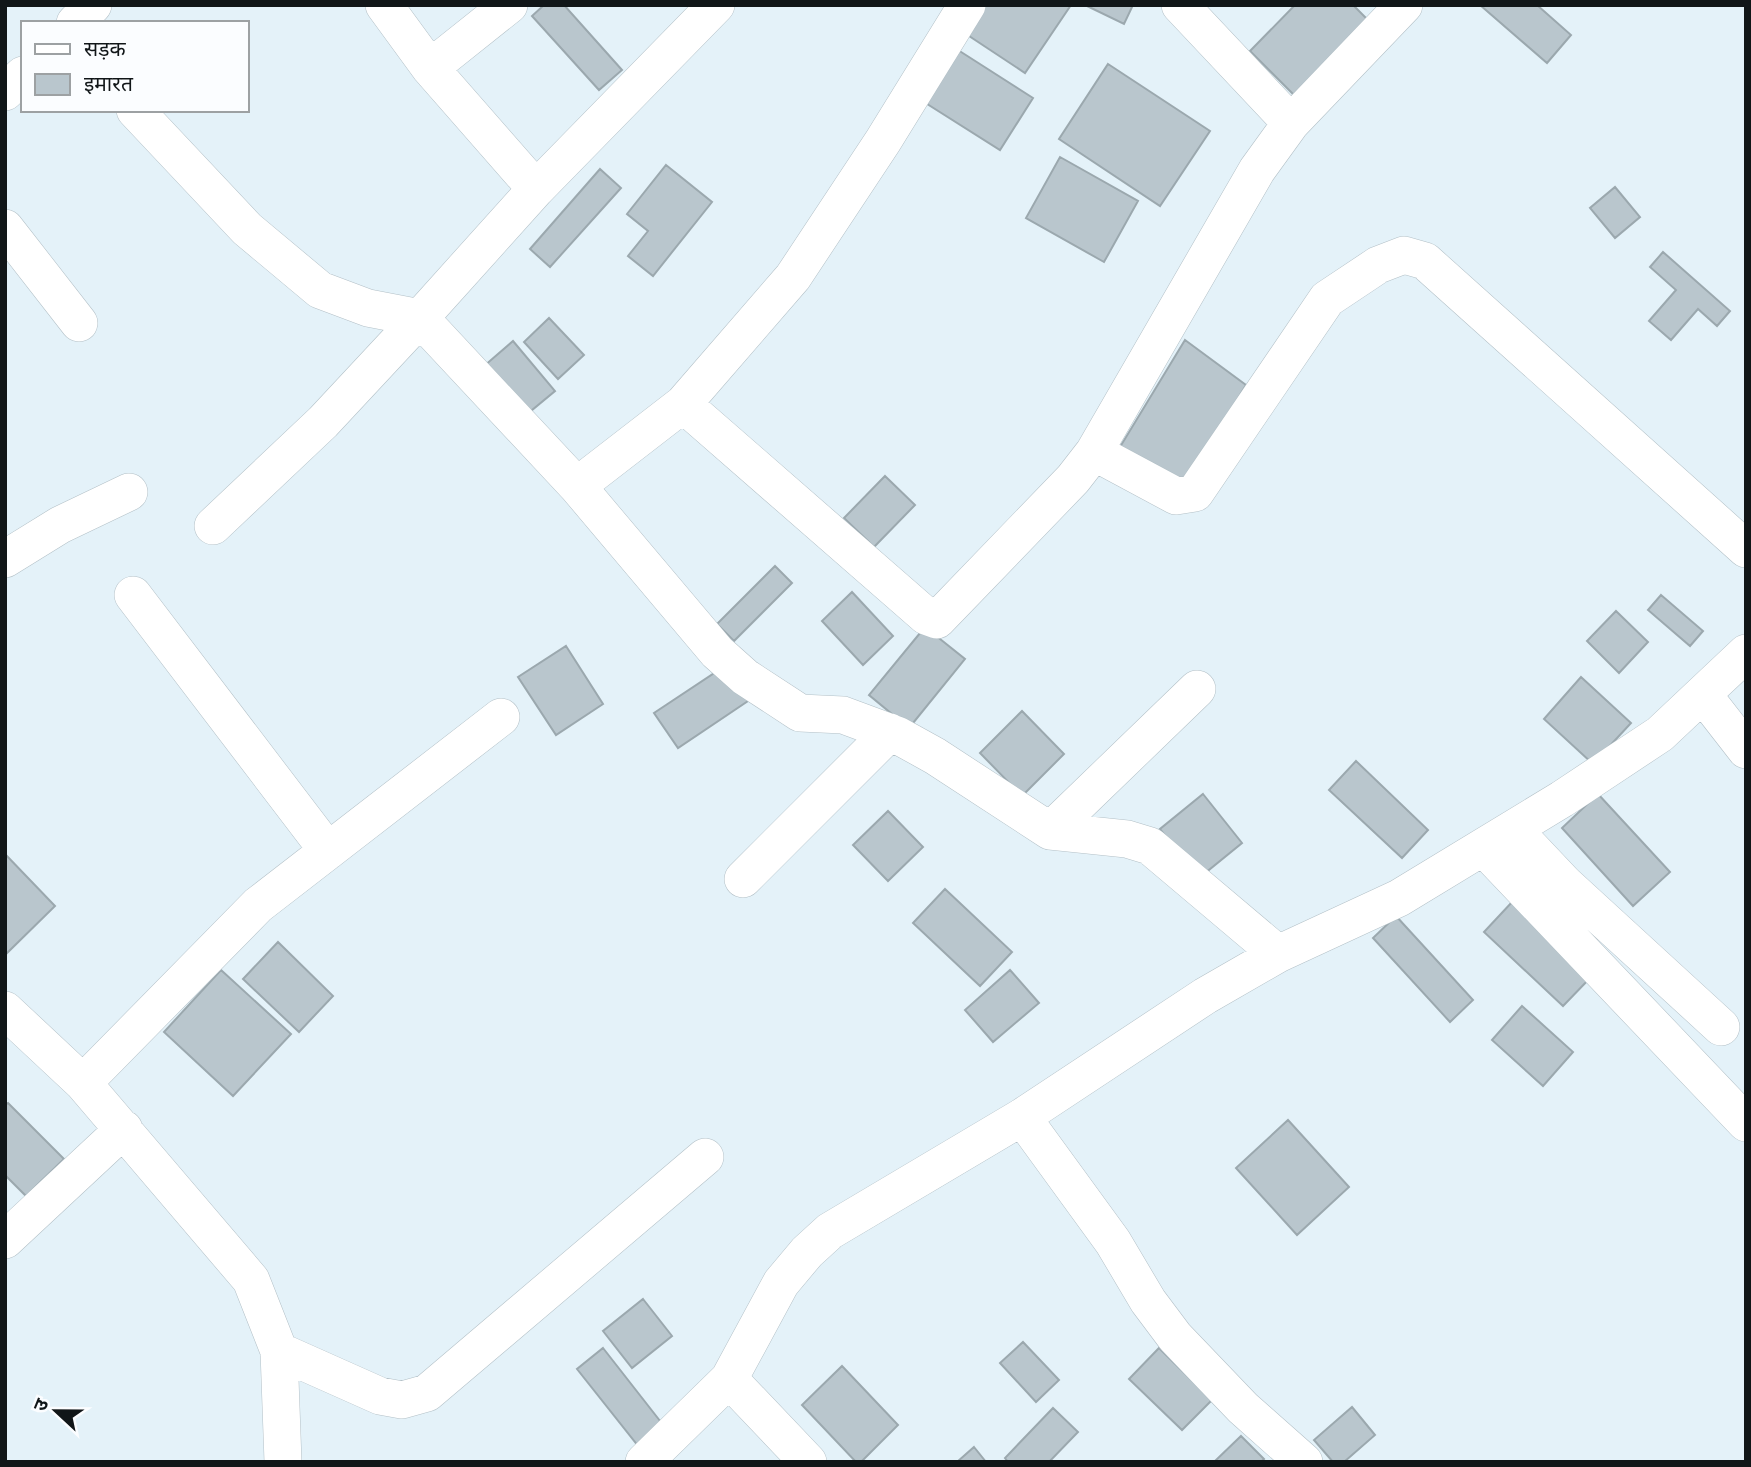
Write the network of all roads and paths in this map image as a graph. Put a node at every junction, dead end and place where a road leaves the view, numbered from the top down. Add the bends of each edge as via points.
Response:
1 (93, 5) edge
2 (384, 5) edge
3 (509, 5) edge
4 (716, 5) edge
5 (967, 5) edge
6 (1180, 5) edge
7 (1404, 5) edge
8 (77, 21) edge
9 (430, 68) junction
10 (21, 77) edge
11 (5, 92) edge
12 (137, 112) edge
13 (1290, 123) junction
14 (536, 189) junction
15 (5, 228) edge
16 (420, 318) junction
17 (79, 323) dead end
18 (683, 404) junction
19 (1094, 452) junction
20 (577, 486) junction
21 (129, 492) dead end
22 (213, 526) dead end
23 (1746, 549) edge
24 (5, 559) edge
25 (133, 595) dead end
26 (1746, 653) edge
27 (1197, 690) dead end
28 (1704, 696) junction
29 (501, 718) dead end
30 (890, 732) junction
31 (1746, 750) edge
32 (1513, 829) junction
33 (1050, 831) junction
34 (1483, 847) junction
35 (328, 851) junction
36 (743, 879) dead end
37 (1278, 954) junction
38 (5, 1010) edge
39 (1721, 1027) dead end
40 (83, 1083) junction
41 (1022, 1117) junction
42 (1746, 1123) edge
43 (124, 1129) junction
44 (705, 1157) dead end
45 (5, 1240) edge
46 (279, 1351) junction
47 (729, 1378) junction
48 (283, 1462) edge
49 (644, 1462) edge
50 (808, 1462) edge
51 (1304, 1462) edge

1 - 8 street
2 - 9 street
3 - 9 street
4 - 14 street
5 - 18 street via 793,276
6 - 13 street
7 - 13 street
9 - 14 street
10 - 11 street
12 - 16 street via 247,229 320,290 368,308
13 - 19 street via 1214,240
14 - 16 street
15 - 17 street
16 - 20 street
16 - 22 street via 323,422
18 - 19 street via 926,616 937,620
18 - 20 street
19 - 23 street via 1177,496 1195,493 1327,299 1378,265 1404,255 1425,261
20 - 30 street via 717,652 744,677 800,713 843,715
21 - 24 street via 60,525
25 - 35 street
26 - 28 street
27 - 33 street
28 - 31 street
28 - 32 street via 1660,734
29 - 35 street
30 - 33 street via 935,755
30 - 36 street
32 - 34 street
32 - 39 street via 1565,884
33 - 37 street via 1127,839 1150,846
34 - 37 street via 1399,898
34 - 42 street
35 - 40 street via 258,905
37 - 41 street via 1205,996
38 - 40 street
40 - 43 street
41 - 47 street via 822,1238 781,1283
41 - 51 street via 1175,1337 1243,1408
43 - 45 street
43 - 46 street via 251,1280
44 - 46 street via 427,1393 402,1400 380,1396
46 - 48 street
47 - 49 street
47 - 50 street

